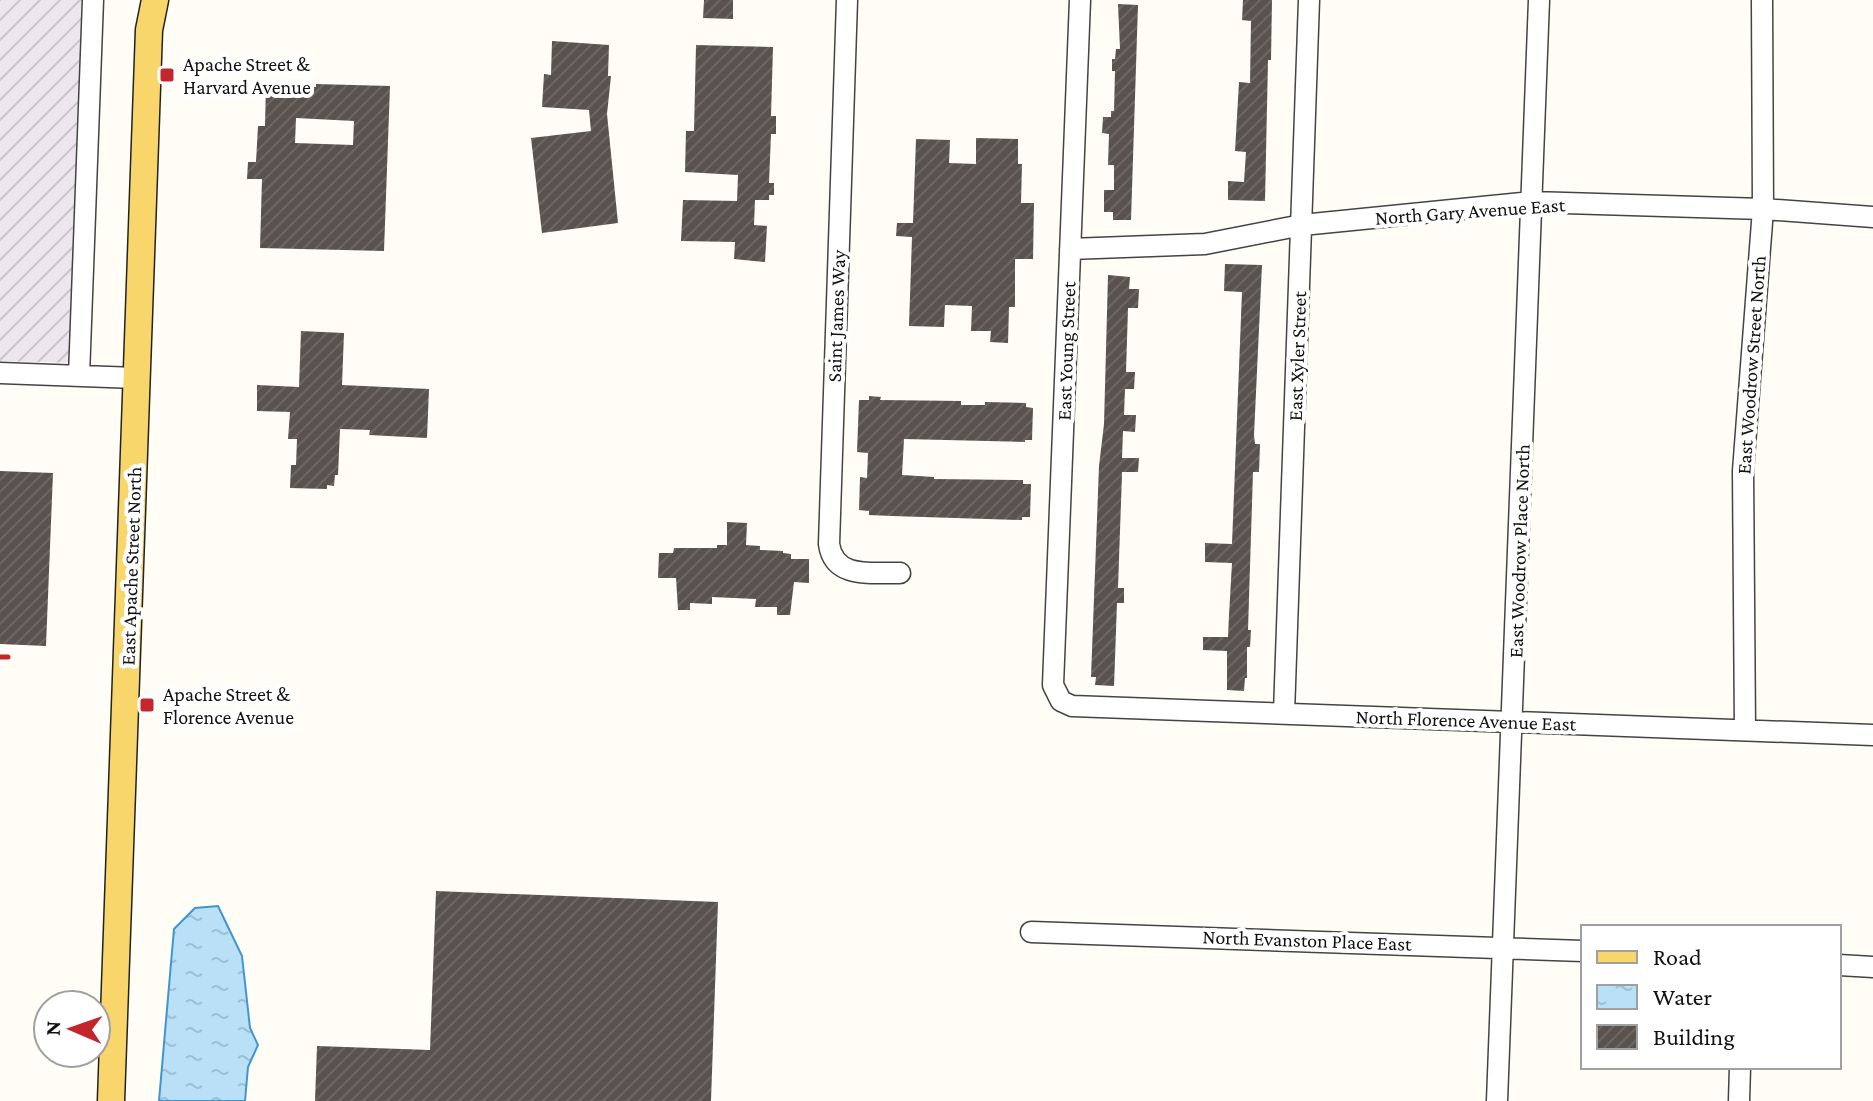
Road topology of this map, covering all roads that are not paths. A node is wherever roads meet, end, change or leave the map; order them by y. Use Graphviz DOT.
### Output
graph roads {
  1 [pos="93,0"];
  2 [pos="144,0"];
  3 [pos="155,0"];
  4 [pos="847,0"];
  5 [pos="1080,0"];
  6 [pos="1309,0"];
  7 [pos="1539,0"];
  8 [pos="1762,0"];
  9 [pos="149,30"];
  10 [pos="1532,202"];
  11 [pos="1763,209"];
  12 [pos="1873,217"];
  13 [pos="1302,225"];
  14 [pos="1070,249"];
  15 [pos="0,373"];
  16 [pos="79,376"];
  17 [pos="136,378"];
  18 [pos="900,573"];
  19 [pos="1061,701"];
  20 [pos="1284,713"];
  21 [pos="1512,722"];
  22 [pos="1745,730"];
  23 [pos="1873,735"];
  24 [pos="1031,932"];
  25 [pos="1502,946"];
  26 [pos="1581,951"];
  27 [pos="1841,965"];
  28 [pos="1873,967"];
  29 [pos="1740,1069"];
  30 [pos="111,1101"];
  31 [pos="1497,1101"];
  32 [pos="1739,1101"];
  1 -- 16 [label="street"];
  2 -- 9 [label="main road, East Apache Street North"];
  3 -- 9 [label="main road, East Apache Street North"];
  4 -- 18 [label="street, Saint James Way"];
  5 -- 14 [label="street, East Young Street"];
  6 -- 13 [label="street, East Xyler Street"];
  7 -- 10 [label="street, East Woodrow Place North"];
  8 -- 11 [label="street, East Woodrow Street North"];
  9 -- 17 [label="main road, East Apache Street North"];
  10 -- 11 [label="street, North Gary Avenue East"];
  10 -- 13 [label="street, North Gary Avenue East"];
  10 -- 21 [label="street, East Woodrow Place North"];
  11 -- 12 [label="street, North Gary Avenue East"];
  11 -- 22 [label="street, East Woodrow Street North"];
  13 -- 14 [label="street, North Gary Avenue East"];
  13 -- 20 [label="street, East Xyler Street"];
  14 -- 19 [label="street, East Young Street"];
  15 -- 16 [label="street"];
  16 -- 17 [label="street"];
  17 -- 30 [label="main road, East Apache Street North"];
  19 -- 20 [label="street, North Florence Avenue East"];
  20 -- 21 [label="street, North Florence Avenue East"];
  21 -- 22 [label="street, North Florence Avenue East"];
  21 -- 25 [label="street, East Woodrow Place North"];
  22 -- 23 [label="street, North Florence Avenue East"];
  24 -- 25 [label="street, North Evanston Place East"];
  25 -- 26 [label="street, North Evanston Place East"];
  25 -- 31 [label="street, East Woodrow Place North"];
  27 -- 28 [label="street"];
  29 -- 32 [label="street"];
}
